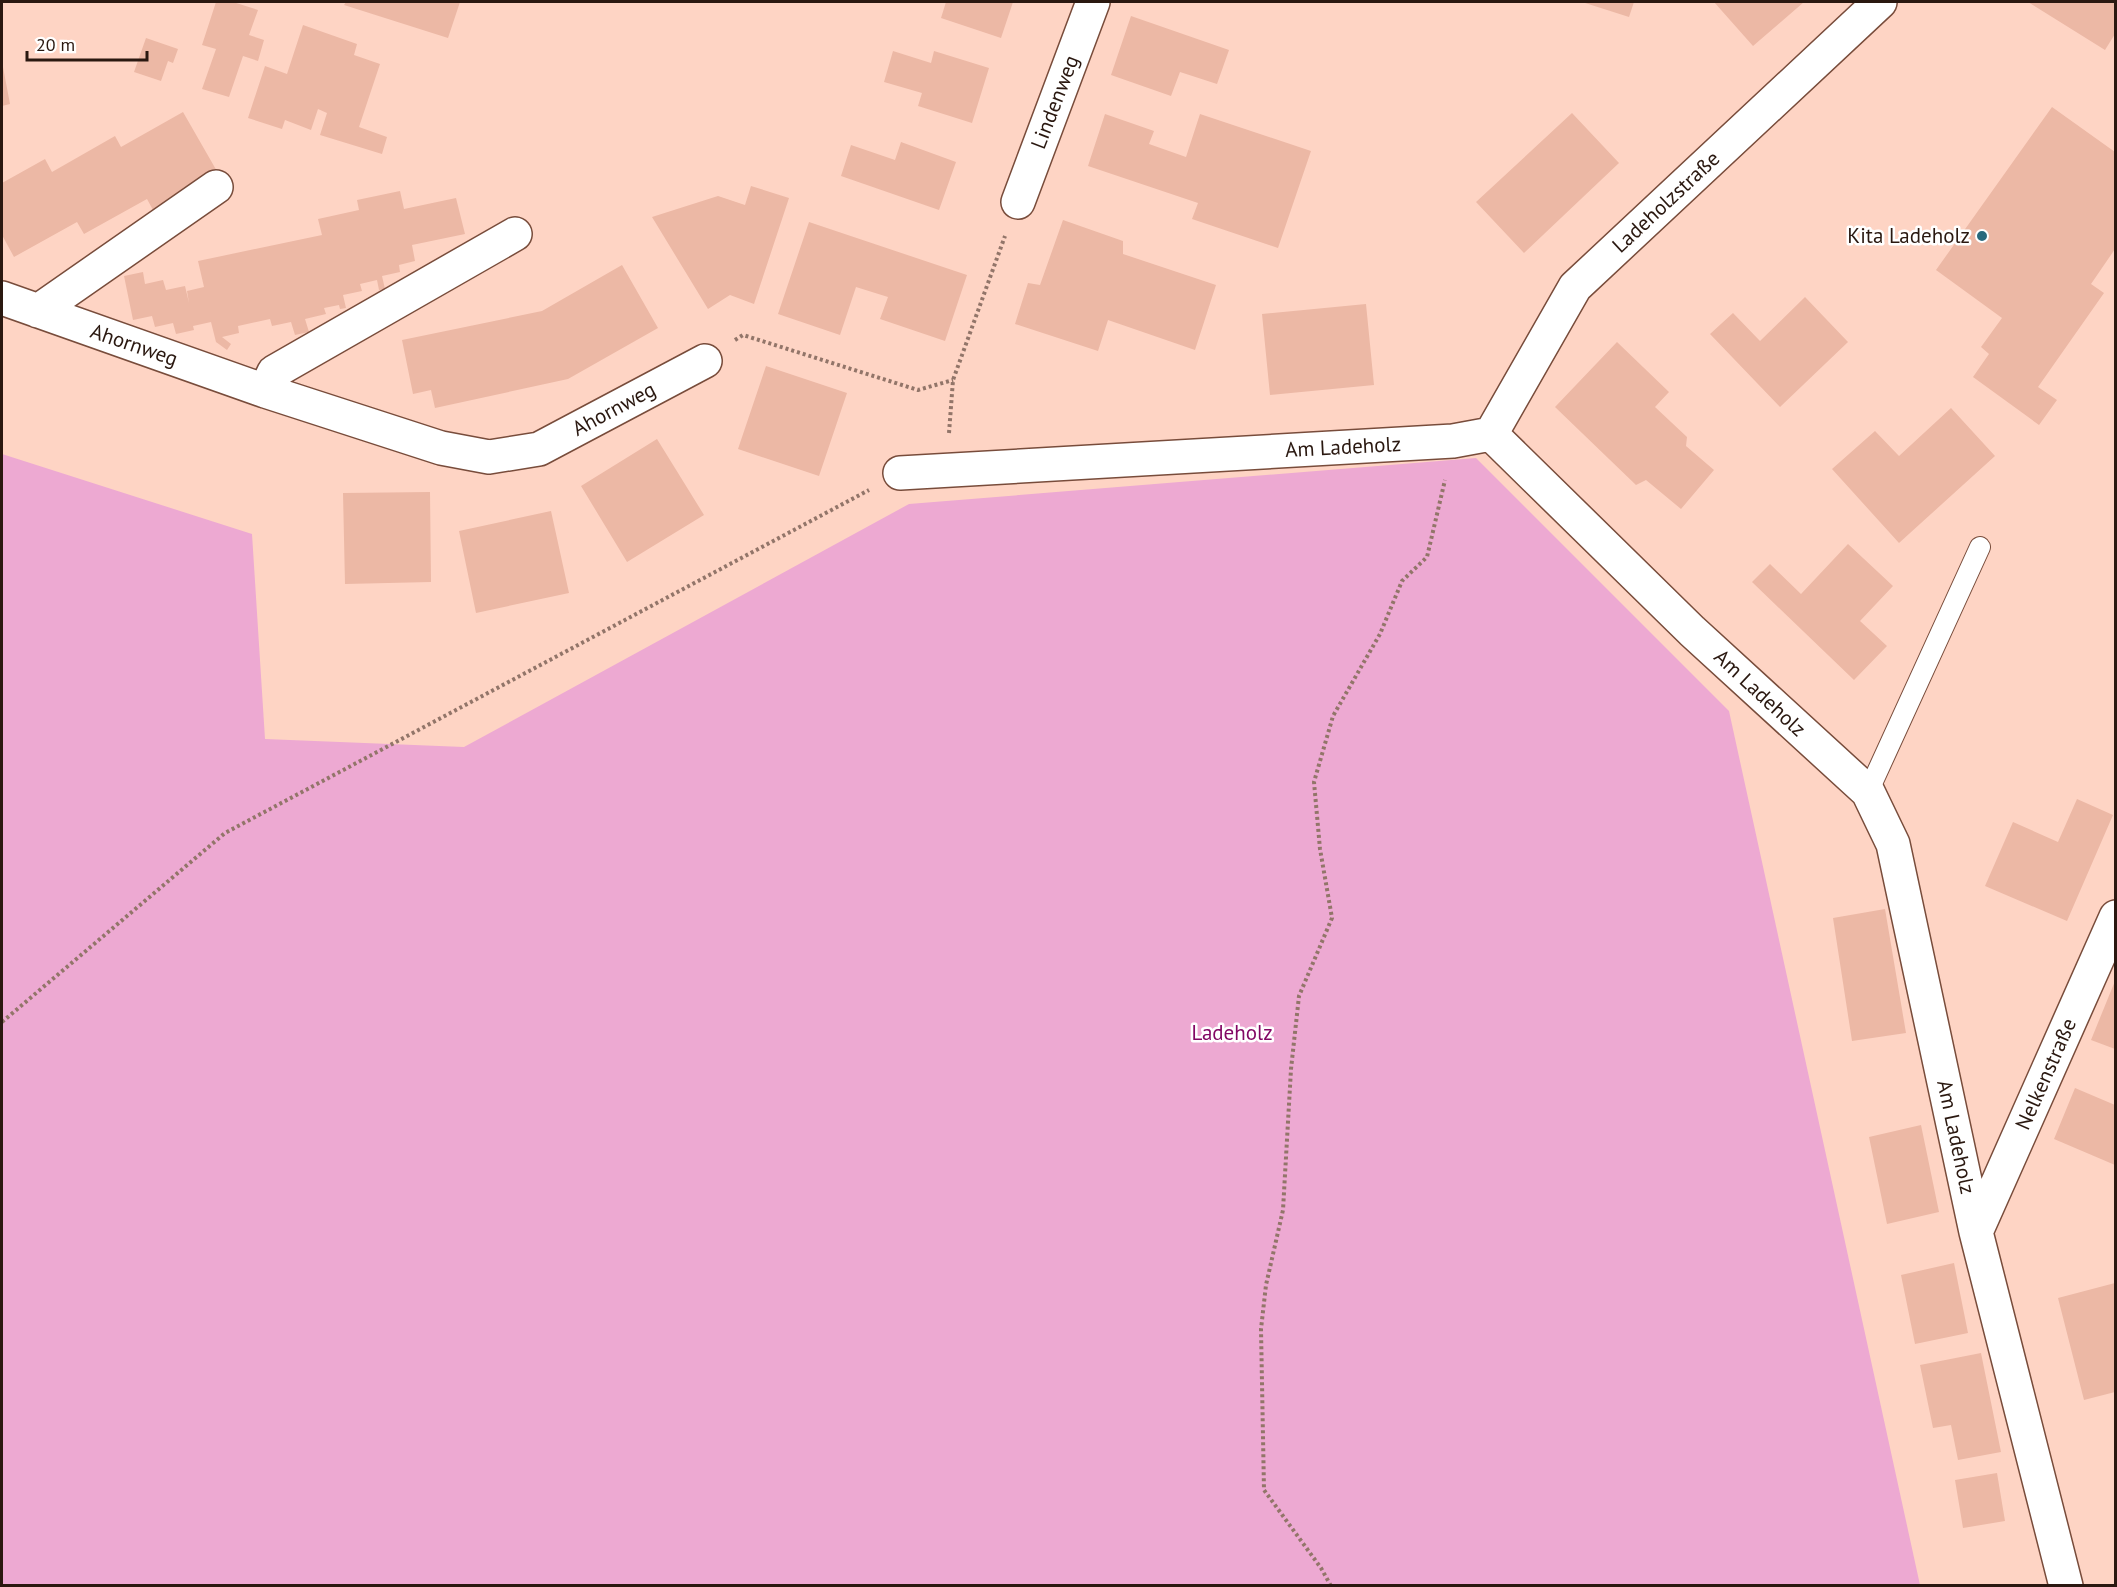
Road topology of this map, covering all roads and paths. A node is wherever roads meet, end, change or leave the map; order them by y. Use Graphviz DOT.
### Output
graph roads {
  1 [pos="1093,2"];
  2 [pos="1880,2"];
  3 [pos="216,187"];
  4 [pos="1018,202"];
  5 [pos="515,234"];
  6 [pos="2,298"];
  7 [pos="38,311"];
  8 [pos="705,361"];
  9 [pos="953,380"];
  10 [pos="265,390"];
  11 [pos="1491,434"];
  12 [pos="1453,441"];
  13 [pos="947,471"];
  14 [pos="900,473"];
  15 [pos="1980,547"];
  16 [pos="1868,792"];
  17 [pos="2115,917"];
  18 [pos="2,1022"];
  19 [pos="1976,1232"];
  20 [pos="1332,1586"];
  21 [pos="2067,1586"];
  1 -- 4 [label="street, Lindenweg"];
  2 -- 11 [label="street, Ladeholzstraße"];
  3 -- 7 [label="street"];
  4 -- 9 [label="path"];
  5 -- 10 [label="street"];
  6 -- 7 [label="street, Ahornweg"];
  7 -- 10 [label="street, Ahornweg"];
  8 -- 9 [label="path"];
  8 -- 10 [label="street, Ahornweg"];
  9 -- 13 [label="path"];
  11 -- 12 [label="street, Am Ladeholz"];
  11 -- 16 [label="street, Am Ladeholz"];
  12 -- 13 [label="street, Am Ladeholz"];
  12 -- 20 [label="path"];
  13 -- 14 [label="street, Am Ladeholz"];
  14 -- 18 [label="path"];
  15 -- 16 [label="lane"];
  16 -- 19 [label="street, Am Ladeholz"];
  17 -- 19 [label="street, Nelkenstraße"];
  19 -- 21 [label="street, Am Ladeholz"];
}
